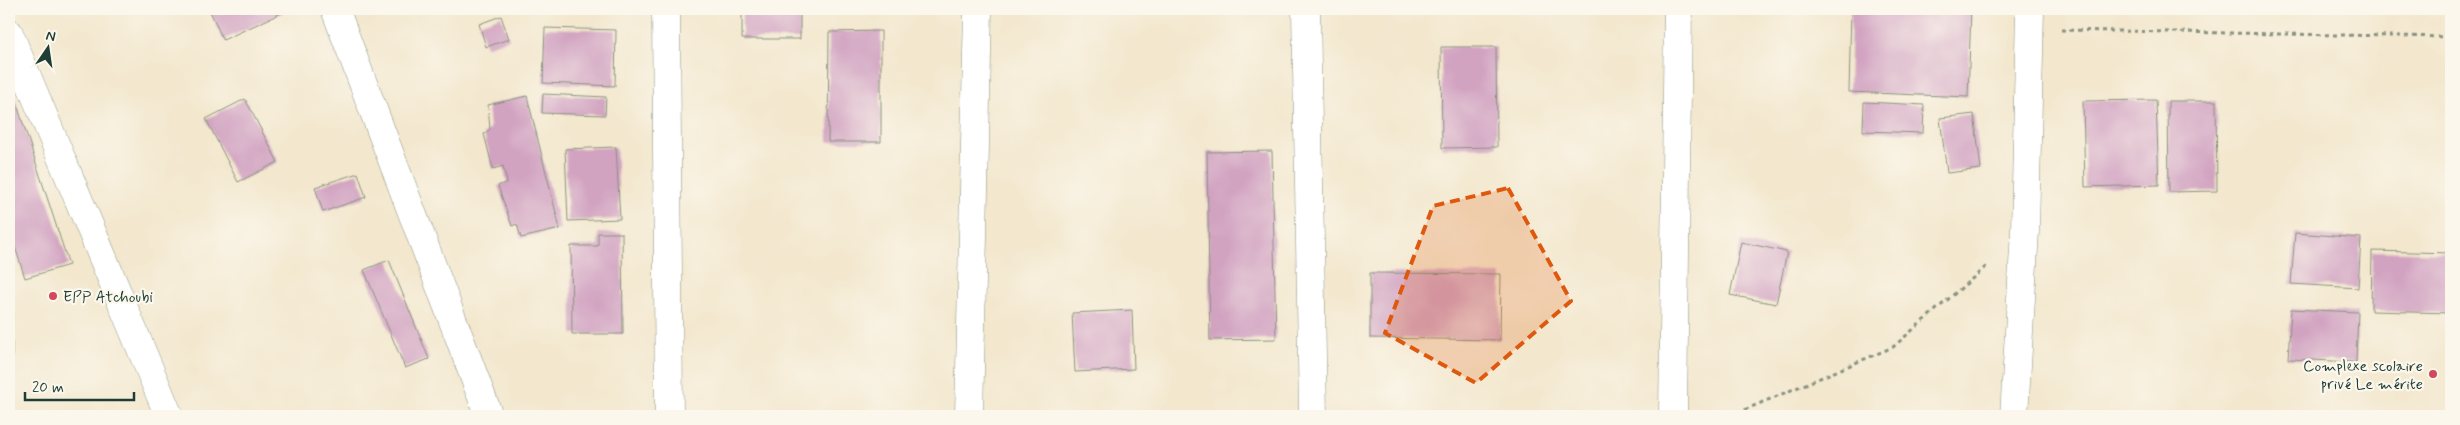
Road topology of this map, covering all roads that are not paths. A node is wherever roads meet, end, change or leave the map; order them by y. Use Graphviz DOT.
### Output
graph roads {
  1 [pos="335,9"];
  2 [pos="666,9"];
  3 [pos="978,9"];
  4 [pos="1306,9"];
  5 [pos="1678,9"];
  6 [pos="2031,19"];
  7 [pos="9,33"];
  8 [pos="169,416"];
  9 [pos="489,416"];
  10 [pos="669,416"];
  11 [pos="970,416"];
  12 [pos="1313,416"];
  13 [pos="1673,416"];
  14 [pos="2014,416"];
  1 -- 9 [label="street"];
  2 -- 10 [label="street"];
  3 -- 11 [label="street"];
  4 -- 12 [label="street"];
  5 -- 13 [label="street"];
  6 -- 14 [label="street"];
  7 -- 8 [label="street"];
}
